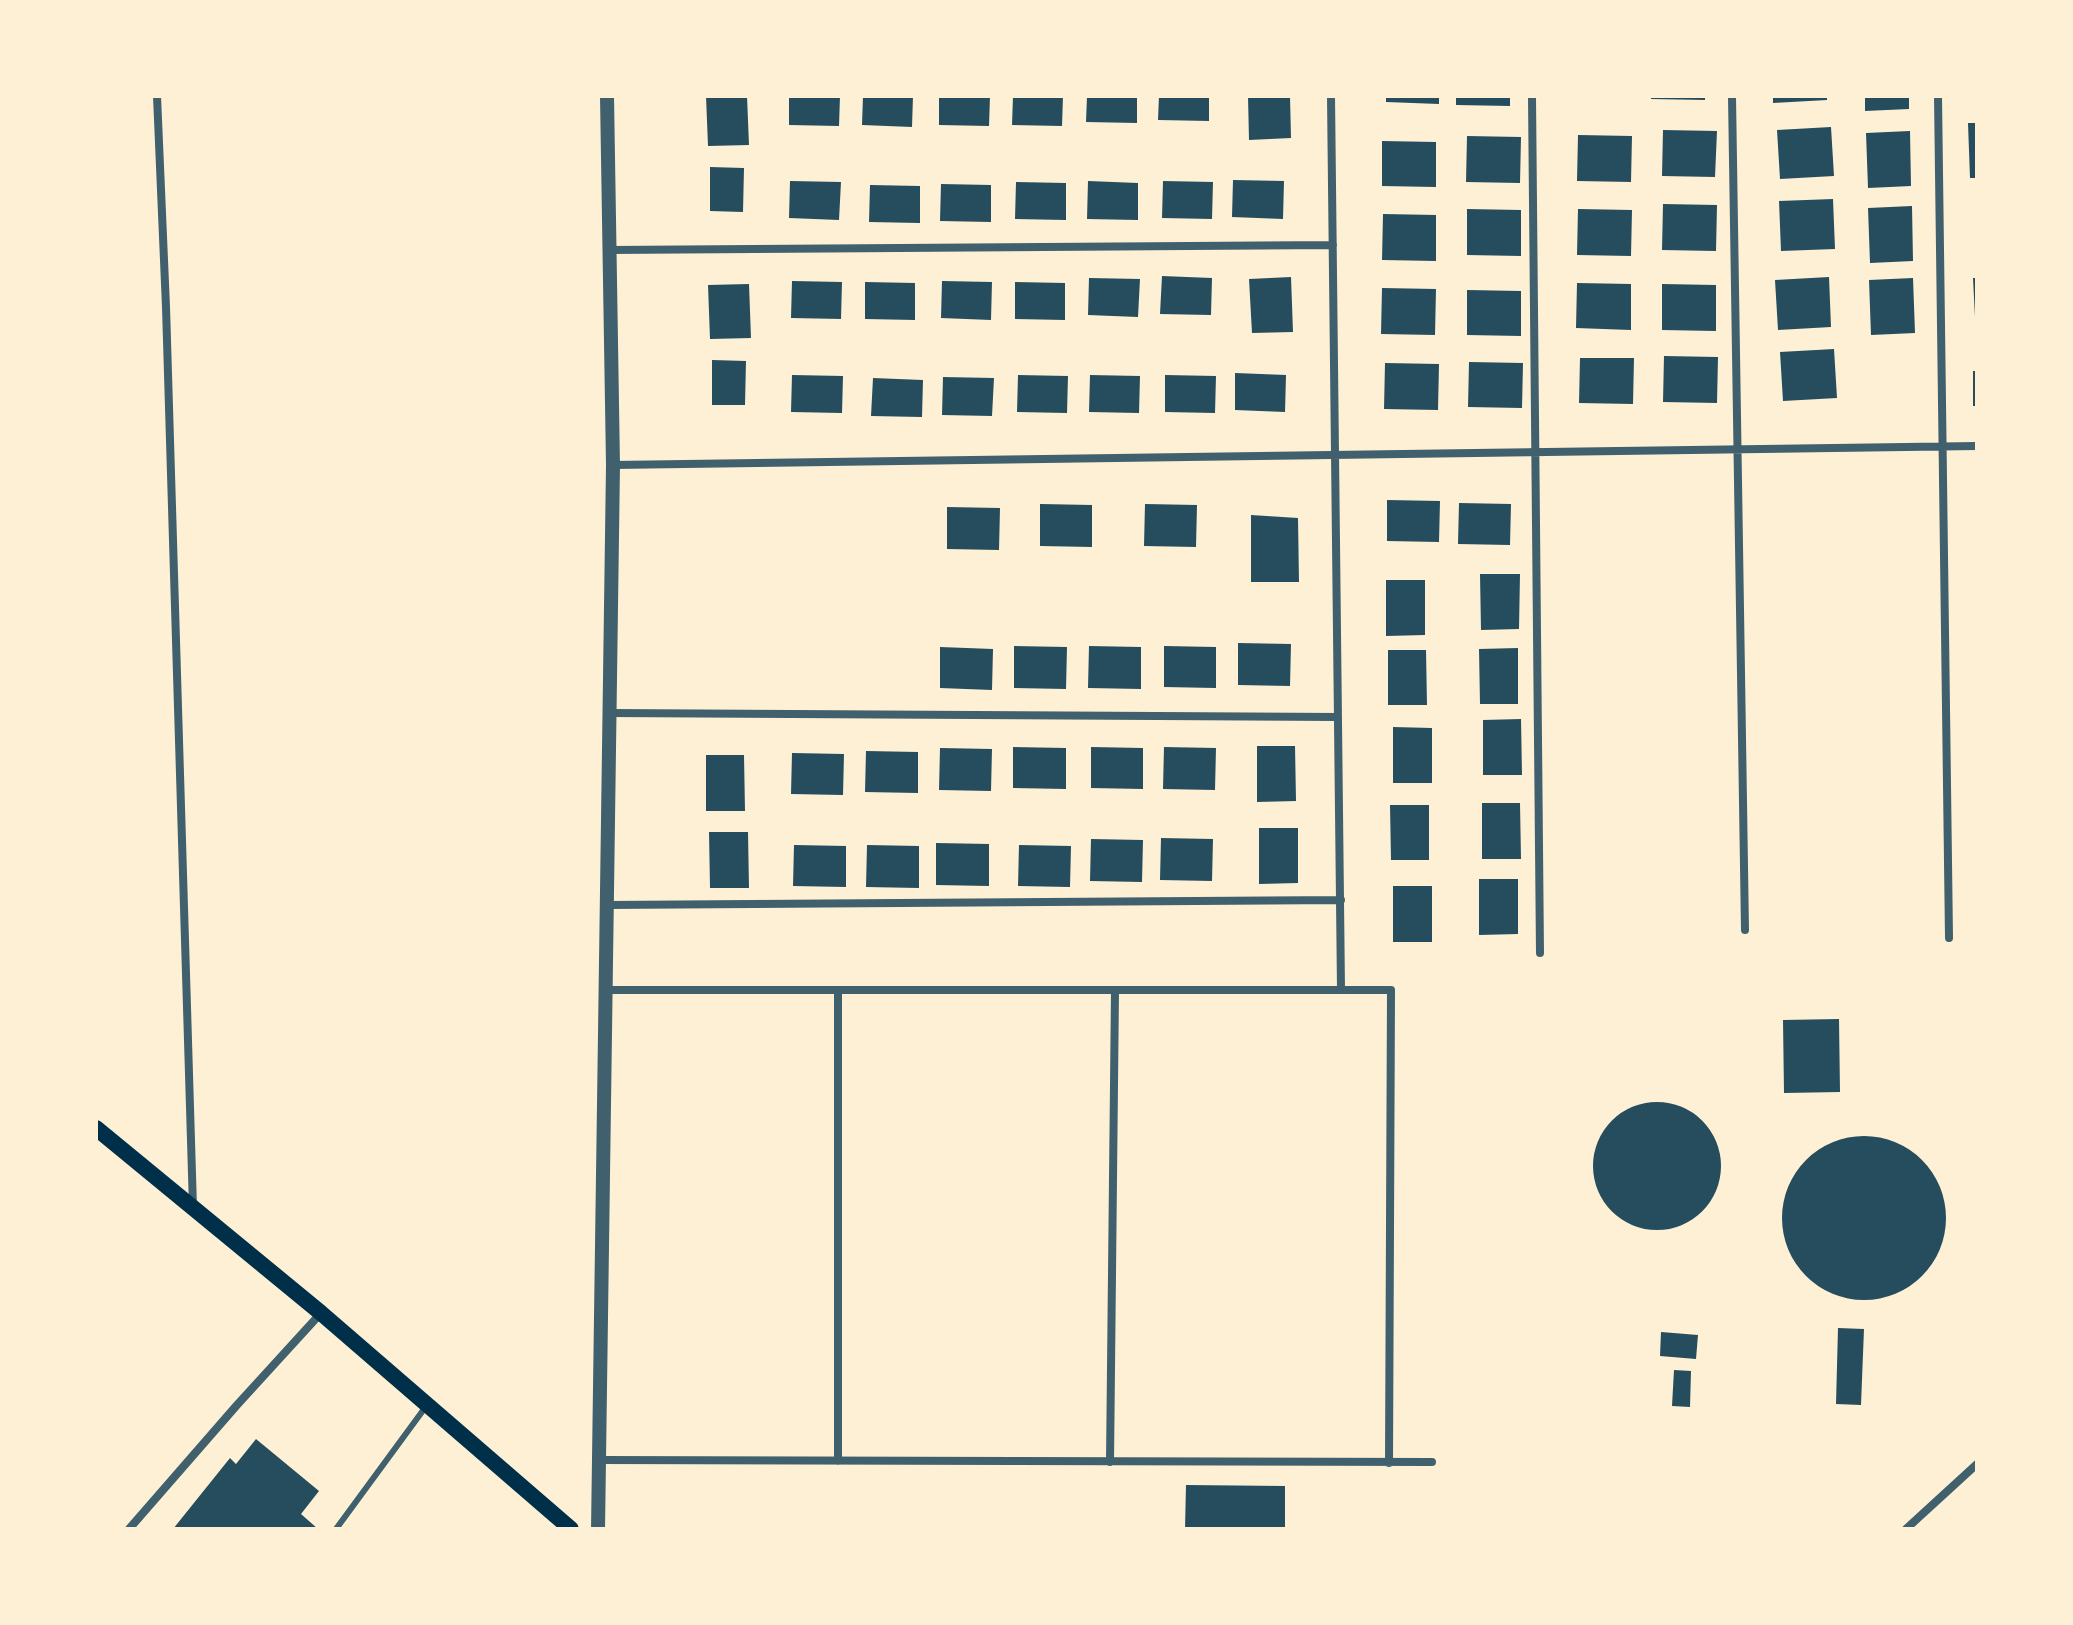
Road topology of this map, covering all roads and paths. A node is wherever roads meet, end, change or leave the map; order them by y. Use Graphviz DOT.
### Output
graph roads {
  1 [pos="157,96"];
  2 [pos="607,96"];
  3 [pos="1331,96"];
  4 [pos="1532,96"];
  5 [pos="1732,96"];
  6 [pos="1938,96"];
  7 [pos="1333,245"];
  8 [pos="609,250"];
  9 [pos="1977,446"];
  10 [pos="1942,447"];
  11 [pos="1737,450"];
  12 [pos="1536,452"];
  13 [pos="1335,455"];
  14 [pos="613,465"];
  15 [pos="608,713"];
  16 [pos="1338,717"];
  17 [pos="1341,900"];
  18 [pos="606,905"];
  19 [pos="1745,930"];
  20 [pos="1949,938"];
  21 [pos="1540,953"];
  22 [pos="1341,989"];
  23 [pos="605,990"];
  24 [pos="838,990"];
  25 [pos="1115,990"];
  26 [pos="96,1128"];
  27 [pos="193,1208"];
  28 [pos="321,1313"];
  29 [pos="427,1405"];
  30 [pos="599,1460"];
  31 [pos="838,1461"];
  32 [pos="1110,1462"];
  33 [pos="1432,1462"];
  34 [pos="1389,1463"];
  35 [pos="1977,1464"];
  36 [pos="129,1529"];
  37 [pos="336,1529"];
  38 [pos="571,1529"];
  39 [pos="598,1529"];
  40 [pos="1906,1529"];
  1 -- 27 [label="street"];
  2 -- 8 [label="street"];
  3 -- 7 [label="street"];
  4 -- 12 [label="street"];
  5 -- 11 [label="street"];
  6 -- 10 [label="street"];
  7 -- 8 [label="street"];
  7 -- 13 [label="street"];
  8 -- 14 [label="street"];
  9 -- 10 [label="street"];
  10 -- 11 [label="street"];
  10 -- 20 [label="street"];
  11 -- 12 [label="street"];
  11 -- 19 [label="street"];
  12 -- 13 [label="street"];
  12 -- 21 [label="street"];
  13 -- 14 [label="street"];
  13 -- 16 [label="street"];
  14 -- 15 [label="street"];
  15 -- 16 [label="street"];
  15 -- 18 [label="street"];
  16 -- 17 [label="street"];
  17 -- 18 [label="street"];
  17 -- 22 [label="street"];
  18 -- 23 [label="street"];
  22 -- 25 [label="street"];
  22 -- 34 [label="street"];
  23 -- 24 [label="street"];
  23 -- 30 [label="street"];
  24 -- 25 [label="street"];
  24 -- 31 [label="street"];
  25 -- 32 [label="street"];
  26 -- 27 [label="main road"];
  27 -- 28 [label="main road"];
  28 -- 29 [label="main road"];
  28 -- 36 [label="street"];
  29 -- 37 [label="lane"];
  29 -- 38 [label="main road"];
  30 -- 31 [label="street"];
  30 -- 39 [label="street"];
  31 -- 32 [label="street"];
  32 -- 34 [label="street"];
  33 -- 34 [label="street"];
  35 -- 40 [label="street"];
}
